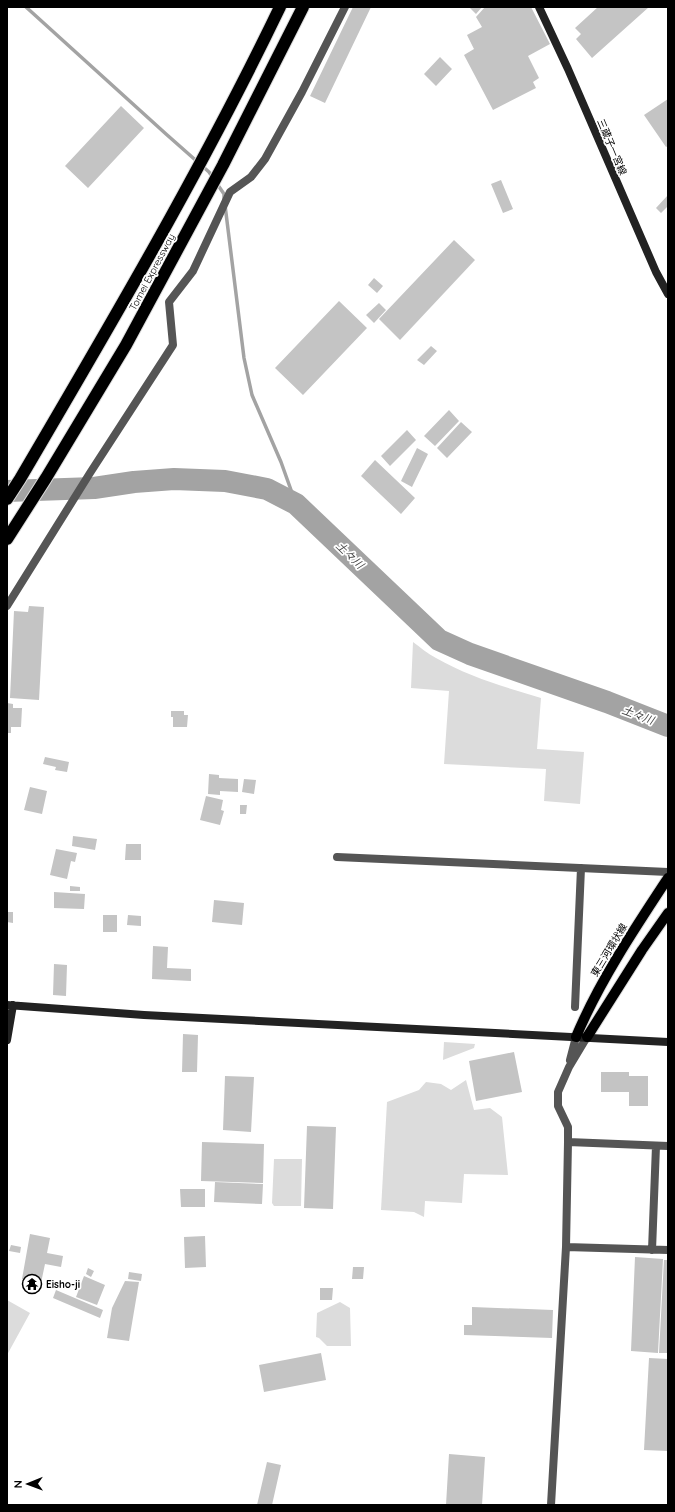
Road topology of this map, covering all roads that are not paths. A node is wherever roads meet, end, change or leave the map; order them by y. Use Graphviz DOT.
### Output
graph roads {
  1 [pos="280,7"];
  2 [pos="303,7"];
  3 [pos="345,7"];
  4 [pos="539,7"];
  5 [pos="668,294"];
  6 [pos="7,499"];
  7 [pos="7,539"];
  8 [pos="7,606"];
  9 [pos="337,857"];
  10 [pos="581,868"];
  11 [pos="668,872"];
  12 [pos="668,878"];
  13 [pos="668,913"];
  14 [pos="10,1005"];
  15 [pos="575,1007"];
  16 [pos="576,1036"];
  17 [pos="587,1037"];
  18 [pos="7,1040"];
  19 [pos="668,1042"];
  20 [pos="569,1067"];
  21 [pos="568,1142"];
  22 [pos="656,1146"];
  23 [pos="668,1146"];
  24 [pos="566,1246"];
  25 [pos="652,1250"];
  26 [pos="668,1250"];
  27 [pos="551,1505"];
  1 -- 6 [label="highway, Tomei Expressway"];
  2 -- 7 [label="highway, Tomei Expressway"];
  3 -- 8 [label="street"];
  4 -- 5 [label="street, 三蔵子一宮線"];
  9 -- 10 [label="street"];
  10 -- 11 [label="street"];
  10 -- 15 [label="street"];
  12 -- 16 [label="main road, 東三河環状線"];
  13 -- 17 [label="main road"];
  14 -- 16 [label="street"];
  14 -- 18 [label="street"];
  16 -- 17 [label="street"];
  16 -- 20 [label="street"];
  17 -- 19 [label="street"];
  17 -- 20 [label="street"];
  20 -- 21 [label="street"];
  21 -- 22 [label="street"];
  21 -- 24 [label="street"];
  22 -- 23 [label="street"];
  22 -- 25 [label="street"];
  24 -- 25 [label="street"];
  24 -- 27 [label="street"];
  25 -- 26 [label="street"];
}
